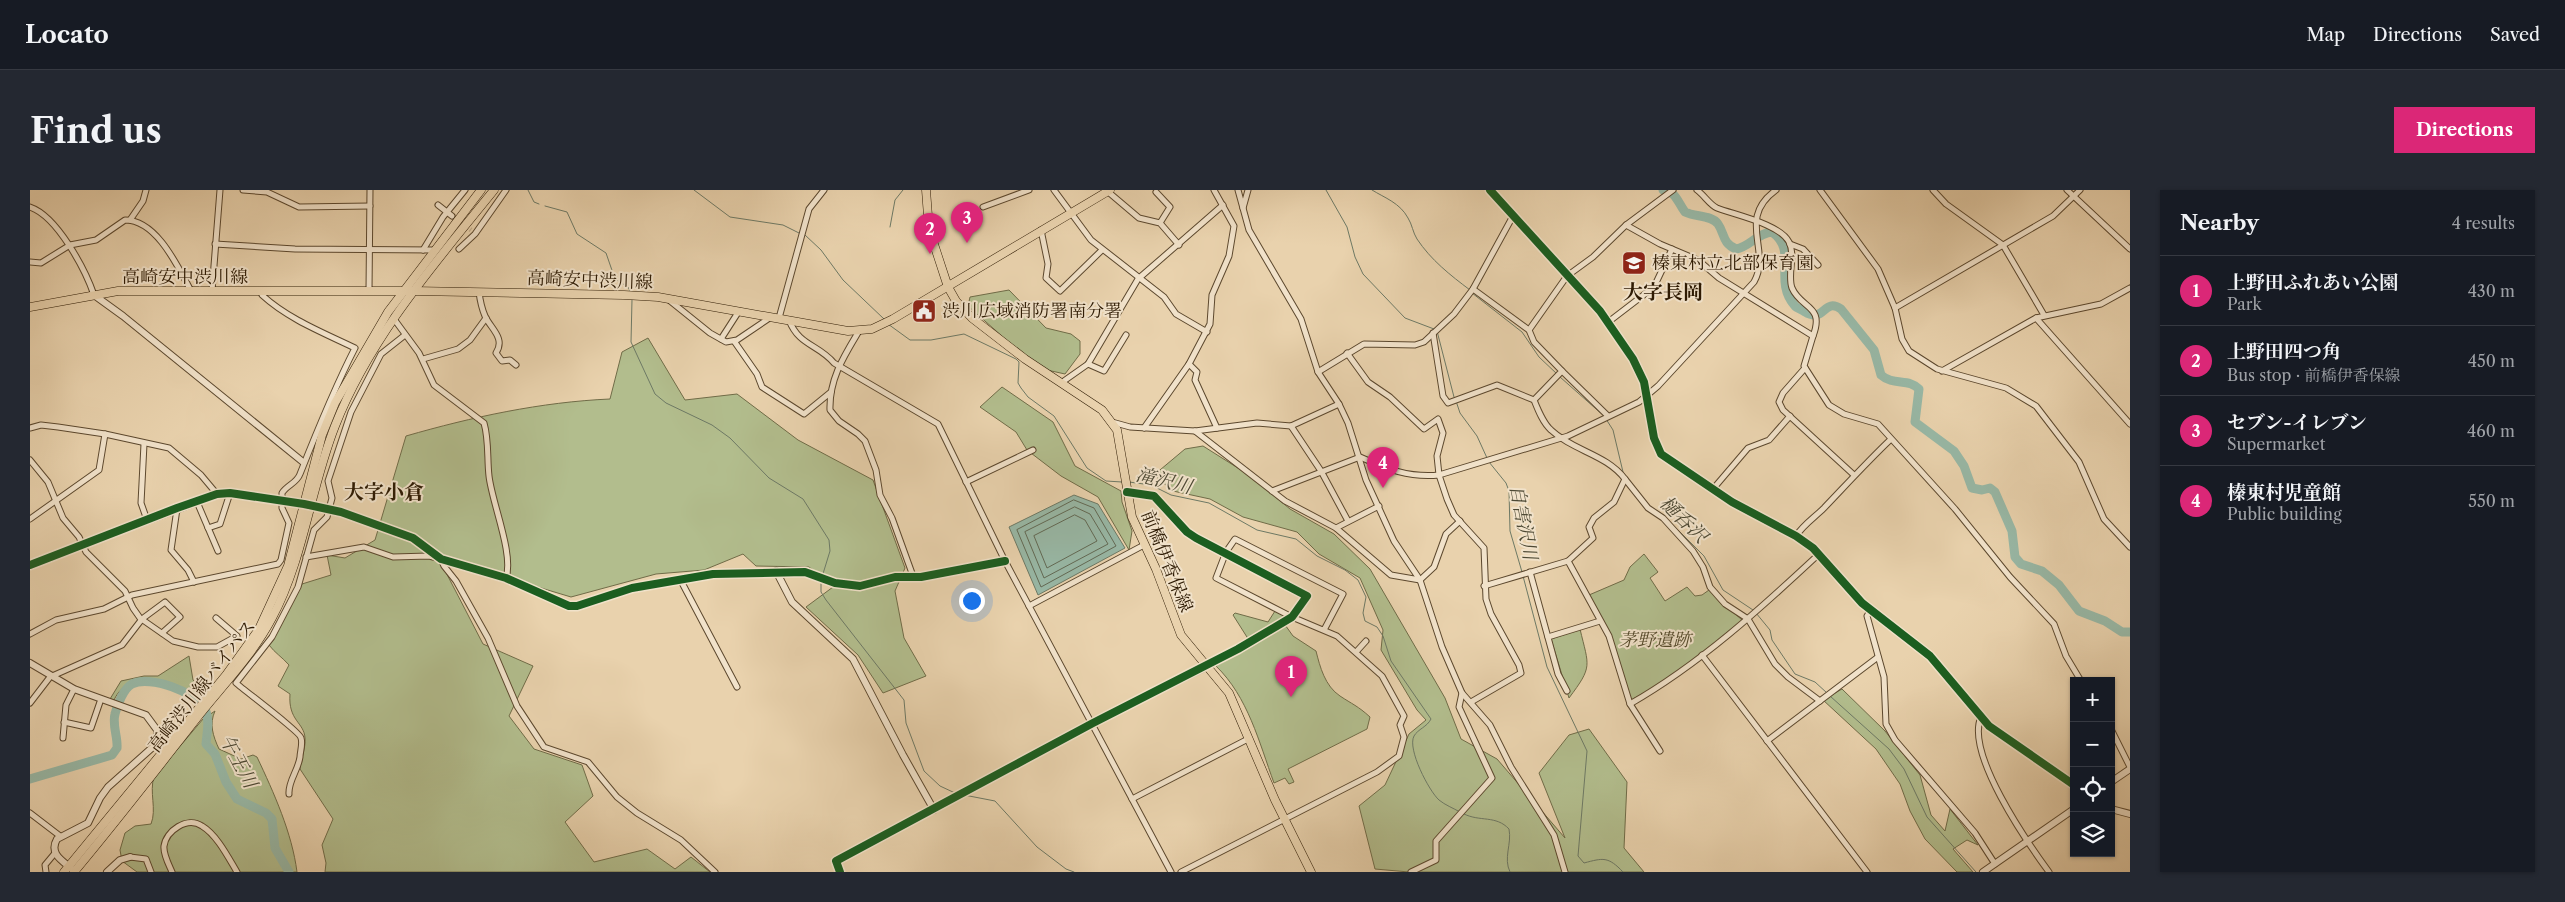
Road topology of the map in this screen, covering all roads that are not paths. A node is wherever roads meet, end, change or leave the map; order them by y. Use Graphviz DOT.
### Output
graph roads {
  1 [pos="146,190"];
  2 [pos="220,190"];
  3 [pos="243,190"];
  4 [pos="370,190"];
  5 [pos="464,190"];
  6 [pos="481,190"];
  7 [pos="494,190"];
  8 [pos="506,190"];
  9 [pos="824,190"];
  10 [pos="926,190"];
  11 [pos="1029,190"];
  12 [pos="1054,190"];
  13 [pos="1214,190"];
  14 [pos="1238,190"];
  15 [pos="1248,190"];
  16 [pos="1490,190"];
  17 [pos="1673,190"];
  18 [pos="1698,190"];
  19 [pos="1776,190"];
  20 [pos="1820,190"];
  21 [pos="1933,190"];
  22 [pos="2067,190"];
  23 [pos="2080,190"];
  24 [pos="1108,191"];
  25 [pos="1156,192"];
  26 [pos="2073,196"];
  27 [pos="438,205"];
  28 [pos="1223,205"];
  29 [pos="30,206"];
  30 [pos="370,206"];
  31 [pos="983,207"];
  32 [pos="1243,209"];
  33 [pos="447,212"];
  34 [pos="1070,212"];
  35 [pos="452,216"];
  36 [pos="1514,216"];
  37 [pos="130,220"];
  38 [pos="1756,221"];
  39 [pos="1160,223"];
  40 [pos="1626,225"];
  41 [pos="1041,230"];
  42 [pos="215,244"];
  43 [pos="1790,244"];
  44 [pos="70,245"];
  45 [pos="1179,245"];
  46 [pos="2003,245"];
  47 [pos="370,249"];
  48 [pos="1672,249"];
  49 [pos="2130,249"];
  50 [pos="423,250"];
  51 [pos="434,250"];
  52 [pos="459,250"];
  53 [pos="1102,250"];
  54 [pos="30,262"];
  55 [pos="1818,264"];
  56 [pos="1567,276"];
  57 [pos="1138,279"];
  58 [pos="948,286"];
  59 [pos="2130,288"];
  60 [pos="1473,289"];
  61 [pos="404,290"];
  62 [pos="414,290"];
  63 [pos="191,291"];
  64 [pos="212,291"];
  65 [pos="369,291"];
  66 [pos="262,292"];
  67 [pos="479,292"];
  68 [pos="1742,293"];
  69 [pos="94,295"];
  70 [pos="667,298"];
  71 [pos="31,306"];
  72 [pos="1895,308"];
  73 [pos="739,311"];
  74 [pos="2044,316"];
  75 [pos="775,317"];
  76 [pos="486,318"];
  77 [pos="2036,318"];
  78 [pos="394,320"];
  79 [pos="789,320"];
  80 [pos="1608,323"];
  81 [pos="1529,330"];
  82 [pos="858,331"];
  83 [pos="1207,332"];
  84 [pos="1433,333"];
  85 [pos="405,335"];
  86 [pos="1126,335"];
  87 [pos="1813,336"];
  88 [pos="721,339"];
  89 [pos="734,341"];
  90 [pos="1347,353"];
  91 [pos="423,359"];
  92 [pos="1088,364"];
  93 [pos="1189,364"];
  94 [pos="516,365"];
  95 [pos="838,365"];
  96 [pos="1805,368"];
  97 [pos="1562,371"];
  98 [pos="1942,371"];
  99 [pos="1318,372"];
  100 [pos="1061,383"];
  101 [pos="832,391"];
  102 [pos="1647,396"];
  103 [pos="1534,400"];
  104 [pos="1339,404"];
  105 [pos="1608,416"];
  106 [pos="1790,416"];
  107 [pos="1112,422"];
  108 [pos="2130,424"];
  109 [pos="1291,426"];
  110 [pos="30,428"];
  111 [pos="1144,428"];
  112 [pos="1217,428"];
  113 [pos="1195,430"];
  114 [pos="105,434"];
  115 [pos="1562,438"];
  116 [pos="1890,440"];
  117 [pos="144,444"];
  118 [pos="1033,450"];
  119 [pos="1360,457"];
  120 [pos="30,460"];
  121 [pos="303,462"];
  122 [pos="1321,471"];
  123 [pos="1439,475"];
  124 [pos="1854,475"];
  125 [pos="1625,479"];
  126 [pos="966,482"];
  127 [pos="1713,489"];
  128 [pos="1126,490"];
  129 [pos="1272,491"];
  130 [pos="230,493"];
  131 [pos="217,494"];
  132 [pos="56,499"];
  133 [pos="281,500"];
  134 [pos="197,502"];
  135 [pos="307,505"];
  136 [pos="1379,506"];
  137 [pos="177,508"];
  138 [pos="329,508"];
  139 [pos="30,519"];
  140 [pos="147,520"];
  141 [pos="1348,521"];
  142 [pos="1460,521"];
  143 [pos="208,528"];
  144 [pos="1336,528"];
  145 [pos="1796,536"];
  146 [pos="83,545"];
  147 [pos="1144,545"];
  148 [pos="2130,547"];
  149 [pos="218,550"];
  150 [pos="1226,552"];
  151 [pos="1820,554"];
  152 [pos="306,556"];
  153 [pos="441,559"];
  154 [pos="1568,560"];
  155 [pos="1005,561"];
  156 [pos="30,566"];
  157 [pos="776,571"];
  158 [pos="1529,572"];
  159 [pos="913,576"];
  160 [pos="506,578"];
  161 [pos="680,579"];
  162 [pos="1420,580"];
  163 [pos="194,582"];
  164 [pos="1484,586"];
  165 [pos="128,597"];
  166 [pos="1029,606"];
  167 [pos="1870,611"];
  168 [pos="216,618"];
  169 [pos="1292,618"];
  170 [pos="142,619"];
  171 [pos="1748,619"];
  172 [pos="1600,621"];
  173 [pos="1324,630"];
  174 [pos="162,633"];
  175 [pos="30,634"];
  176 [pos="1548,637"];
  177 [pos="1366,641"];
  178 [pos="1356,652"];
  179 [pos="1702,655"];
  180 [pos="1878,657"];
  181 [pos="30,663"];
  182 [pos="1206,667"];
  183 [pos="50,677"];
  184 [pos="2079,677"];
  185 [pos="737,687"];
  186 [pos="74,689"];
  187 [pos="1567,691"];
  188 [pos="1462,692"];
  189 [pos="101,699"];
  190 [pos="1820,701"];
  191 [pos="30,702"];
  192 [pos="1471,702"];
  193 [pos="1630,704"];
  194 [pos="1981,717"];
  195 [pos="64,722"];
  196 [pos="1093,723"];
  197 [pos="2115,737"];
  198 [pos="63,738"];
  199 [pos="1248,739"];
  200 [pos="1767,741"];
  201 [pos="1660,751"];
  202 [pos="2130,768"];
  203 [pos="2115,779"];
  204 [pos="2070,782"];
  205 [pos="289,794"];
  206 [pos="1132,799"];
  207 [pos="934,810"];
  208 [pos="2115,810"];
  209 [pos="2070,812"];
  210 [pos="30,813"];
  211 [pos="2130,814"];
  212 [pos="1284,819"];
  213 [pos="60,836"];
  214 [pos="2027,842"];
  215 [pos="55,853"];
  216 [pos="130,857"];
  217 [pos="836,861"];
  218 [pos="1996,864"];
  219 [pos="72,871"];
  220 [pos="46,872"];
  221 [pos="107,872"];
  222 [pos="151,872"];
  223 [pos="172,872"];
  224 [pos="237,872"];
  225 [pos="715,872"];
  226 [pos="840,872"];
  227 [pos="1171,872"];
  228 [pos="1181,872"];
  229 [pos="1311,872"];
  230 [pos="1411,872"];
  231 [pos="1565,872"];
  232 [pos="1867,872"];
  233 [pos="1984,872"];
  234 [pos="1998,872"];
  235 [pos="2049,872"];
  1 -- 37 [label="street"];
  2 -- 42 [label="street"];
  3 -- 30 [label="street"];
  4 -- 30 [label="street"];
  5 -- 33 [label="street"];
  6 -- 51 [label="main road, 高崎渋川線バイパス"];
  7 -- 62 [label="main road, 高崎渋川線バイパス"];
  8 -- 52 [label="street"];
  9 -- 75 [label="street"];
  10 -- 58 [label="main road, 前橋伊香保線"];
  11 -- 31 [label="street"];
  12 -- 34 [label="street"];
  13 -- 28 [label="street"];
  14 -- 32 [label="street"];
  15 -- 32 [label="street"];
  16 -- 36 [label="street"];
  17 -- 40 [label="street"];
  18 -- 38 [label="street"];
  19 -- 38 [label="street"];
  20 -- 72 [label="street"];
  21 -- 46 [label="street"];
  22 -- 26 [label="street"];
  23 -- 26 [label="street"];
  24 -- 34 [label="main road, 高崎安中渋川線"];
  24 -- 39 [label="street"];
  25 -- 39 [label="street"];
  26 -- 46 [label="street"];
  26 -- 49 [label="street"];
  27 -- 33 [label="street"];
  28 -- 45 [label="street"];
  28 -- 83 [label="street"];
  29 -- 44 [label="street"];
  30 -- 47 [label="street"];
  32 -- 99 [label="street"];
  33 -- 35 [label="street"];
  33 -- 50 [label="street"];
  34 -- 41 [label="main road, 高崎安中渋川線"];
  34 -- 53 [label="street"];
  36 -- 56 [label="street"];
  36 -- 60 [label="street"];
  37 -- 44 [label="street"];
  37 -- 63 [label="street"];
  38 -- 43 [label="street"];
  38 -- 68 [label="street"];
  39 -- 45 [label="street"];
  40 -- 48 [label="street"];
  40 -- 56 [label="street"];
  41 -- 53 [label="street"];
  41 -- 58 [label="main road, 高崎安中渋川線"];
  42 -- 47 [label="street"];
  42 -- 64 [label="street"];
  43 -- 55 [label="street"];
  43 -- 87 [label="street"];
  44 -- 54 [label="street"];
  44 -- 69 [label="street"];
  45 -- 57 [label="street"];
  46 -- 72 [label="street"];
  46 -- 74 [label="street"];
  47 -- 50 [label="street"];
  47 -- 65 [label="street"];
  48 -- 68 [label="street"];
  48 -- 80 [label="street"];
  50 -- 51 [label="street"];
  51 -- 61 [label="main road, 高崎渋川線バイパス"];
  53 -- 57 [label="street"];
  56 -- 80 [label="street"];
  56 -- 81 [label="street"];
  57 -- 83 [label="street"];
  57 -- 92 [label="street"];
  58 -- 82 [label="main road, 高崎安中渋川線"];
  58 -- 100 [label="main road, 前橋伊香保線"];
  59 -- 74 [label="street"];
  60 -- 81 [label="street"];
  60 -- 84 [label="street"];
  61 -- 62 [label="main road, 高崎安中渋川線"];
  61 -- 65 [label="main road, 高崎安中渋川線"];
  61 -- 135 [label="main road, 高崎渋川線バイパス"];
  62 -- 67 [label="main road, 高崎安中渋川線"];
  62 -- 78 [label="main road, 高崎渋川線バイパス"];
  63 -- 64 [label="main road, 高崎安中渋川線"];
  63 -- 69 [label="main road, 高崎安中渋川線"];
  64 -- 66 [label="main road, 高崎安中渋川線"];
  65 -- 66 [label="main road, 高崎安中渋川線"];
  66 -- 121 [label="street"];
  67 -- 70 [label="main road, 高崎安中渋川線"];
  67 -- 76 [label="street"];
  68 -- 87 [label="street"];
  68 -- 102 [label="street"];
  69 -- 71 [label="main road, 高崎安中渋川線"];
  69 -- 121 [label="street"];
  70 -- 73 [label="main road, 高崎安中渋川線"];
  70 -- 88 [label="street"];
  72 -- 98 [label="street"];
  73 -- 75 [label="main road, 高崎安中渋川線"];
  73 -- 88 [label="street"];
  74 -- 77 [label="street"];
  75 -- 79 [label="main road, 高崎安中渋川線"];
  75 -- 89 [label="street"];
  76 -- 91 [label="street"];
  76 -- 94 [label="street"];
  77 -- 98 [label="street"];
  77 -- 108 [label="street"];
  78 -- 85 [label="street"];
  78 -- 135 [label="main road, 高崎渋川線バイパス"];
  79 -- 82 [label="main road, 高崎安中渋川線"];
  79 -- 95 [label="street"];
  80 -- 102 [label="street"];
  81 -- 97 [label="street"];
  82 -- 95 [label="street"];
  83 -- 93 [label="street"];
  84 -- 90 [label="street"];
  84 -- 103 [label="street"];
  85 -- 91 [label="street"];
  85 -- 138 [label="street"];
  86 -- 92 [label="street"];
  87 -- 96 [label="street"];
  88 -- 89 [label="street"];
  89 -- 101 [label="street"];
  90 -- 99 [label="street"];
  90 -- 123 [label="street"];
  91 -- 160 [label="street"];
  92 -- 100 [label="street"];
  93 -- 111 [label="street"];
  93 -- 112 [label="street"];
  95 -- 101 [label="street"];
  95 -- 126 [label="street"];
  96 -- 106 [label="street"];
  96 -- 116 [label="street"];
  97 -- 103 [label="street"];
  97 -- 105 [label="street"];
  98 -- 148 [label="street"];
  99 -- 104 [label="street"];
  100 -- 107 [label="main road, 前橋伊香保線"];
  101 -- 159 [label="street"];
  102 -- 105 [label="street"];
  102 -- 127 [label="street"];
  103 -- 115 [label="street"];
  104 -- 109 [label="street"];
  104 -- 119 [label="street"];
  105 -- 115 [label="street"];
  106 -- 124 [label="street"];
  106 -- 127 [label="street"];
  107 -- 111 [label="street"];
  107 -- 128 [label="main road, 前橋伊香保線"];
  109 -- 112 [label="street"];
  109 -- 122 [label="street"];
  110 -- 114 [label="street"];
  111 -- 113 [label="street"];
  112 -- 113 [label="street"];
  113 -- 129 [label="street"];
  114 -- 117 [label="street"];
  114 -- 132 [label="street"];
  115 -- 123 [label="street"];
  115 -- 125 [label="street"];
  116 -- 124 [label="street"];
  116 -- 184 [label="street"];
  117 -- 131 [label="street"];
  117 -- 140 [label="street"];
  118 -- 126 [label="street"];
  119 -- 122 [label="street"];
  119 -- 123 [label="street"];
  119 -- 136 [label="street"];
  120 -- 132 [label="street"];
  121 -- 133 [label="street"];
  122 -- 129 [label="street"];
  122 -- 141 [label="street"];
  123 -- 142 [label="street"];
  124 -- 145 [label="street"];
  125 -- 154 [label="street"];
  125 -- 171 [label="street"];
  126 -- 155 [label="street"];
  127 -- 145 [label="street"];
  128 -- 147 [label="main road, 前橋伊香保線"];
  128 -- 150 [label="street"];
  129 -- 144 [label="street"];
  130 -- 131 [label="street"];
  130 -- 133 [label="street"];
  130 -- 143 [label="street"];
  131 -- 134 [label="street"];
  132 -- 139 [label="street"];
  132 -- 146 [label="street"];
  133 -- 135 [label="street"];
  133 -- 163 [label="street"];
  134 -- 137 [label="street"];
  134 -- 143 [label="street"];
  135 -- 138 [label="street"];
  135 -- 219 [label="main road, 高崎渋川線バイパス"];
  136 -- 141 [label="street"];
  136 -- 162 [label="street"];
  137 -- 140 [label="street"];
  137 -- 163 [label="street"];
  138 -- 152 [label="street"];
  138 -- 153 [label="street"];
  140 -- 146 [label="street"];
  141 -- 144 [label="street"];
  142 -- 162 [label="street"];
  142 -- 164 [label="street"];
  143 -- 149 [label="street"];
  144 -- 162 [label="street"];
  145 -- 151 [label="street"];
  146 -- 156 [label="street"];
  146 -- 165 [label="street"];
  147 -- 166 [label="street"];
  147 -- 182 [label="main road, 前橋伊香保線"];
  150 -- 169 [label="street"];
  150 -- 169 [label="street"];
  150 -- 173 [label="street"];
  151 -- 167 [label="street"];
  151 -- 171 [label="street"];
  152 -- 153 [label="street"];
  152 -- 205 [label="street"];
  153 -- 160 [label="street"];
  153 -- 225 [label="street"];
  154 -- 158 [label="street"];
  154 -- 172 [label="street"];
  155 -- 159 [label="street"];
  155 -- 166 [label="street"];
  157 -- 159 [label="street"];
  157 -- 161 [label="street"];
  157 -- 207 [label="street"];
  158 -- 164 [label="street"];
  158 -- 176 [label="street"];
  160 -- 161 [label="street"];
  161 -- 185 [label="street"];
  162 -- 188 [label="street"];
  163 -- 165 [label="street"];
  164 -- 192 [label="street"];
  165 -- 170 [label="street"];
  165 -- 175 [label="street"];
  166 -- 196 [label="street"];
  167 -- 180 [label="street"];
  167 -- 194 [label="street"];
  168 -- 174 [label="street"];
  169 -- 173 [label="street"];
  169 -- 182 [label="street"];
  170 -- 174 [label="street"];
  170 -- 174 [label="street"];
  170 -- 183 [label="street"];
  171 -- 179 [label="street"];
  171 -- 190 [label="street"];
  172 -- 176 [label="street"];
  172 -- 193 [label="street"];
  173 -- 178 [label="street"];
  176 -- 187 [label="street"];
  177 -- 178 [label="street"];
  178 -- 212 [label="street"];
  179 -- 193 [label="street"];
  179 -- 200 [label="street"];
  180 -- 190 [label="street"];
  180 -- 218 [label="street"];
  181 -- 183 [label="street"];
  182 -- 196 [label="street"];
  182 -- 199 [label="main road, 前橋伊香保線"];
  183 -- 186 [label="street"];
  183 -- 191 [label="street"];
  186 -- 189 [label="street"];
  186 -- 195 [label="street"];
  188 -- 192 [label="street"];
  188 -- 230 [label="street"];
  189 -- 195 [label="street"];
  189 -- 213 [label="street"];
  190 -- 200 [label="street"];
  192 -- 231 [label="street"];
  193 -- 201 [label="street"];
  194 -- 204 [label="street"];
  194 -- 214 [label="street"];
  195 -- 198 [label="street"];
  196 -- 206 [label="street"];
  196 -- 207 [label="street"];
  197 -- 202 [label="street"];
  199 -- 206 [label="street"];
  199 -- 212 [label="main road, 前橋伊香保線"];
  200 -- 232 [label="street"];
  202 -- 203 [label="street"];
  206 -- 227 [label="street"];
  207 -- 217 [label="street"];
  208 -- 211 [label="street"];
  209 -- 214 [label="street"];
  210 -- 213 [label="street"];
  212 -- 228 [label="street"];
  212 -- 229 [label="main road, 前橋伊香保線"];
  213 -- 215 [label="street"];
  214 -- 218 [label="street"];
  214 -- 235 [label="street"];
  215 -- 219 [label="street"];
  215 -- 220 [label="street"];
  216 -- 221 [label="street"];
  216 -- 222 [label="street"];
  217 -- 226 [label="street"];
  218 -- 233 [label="street"];
  218 -- 234 [label="street"];
  223 -- 224 [label="street"];
}
